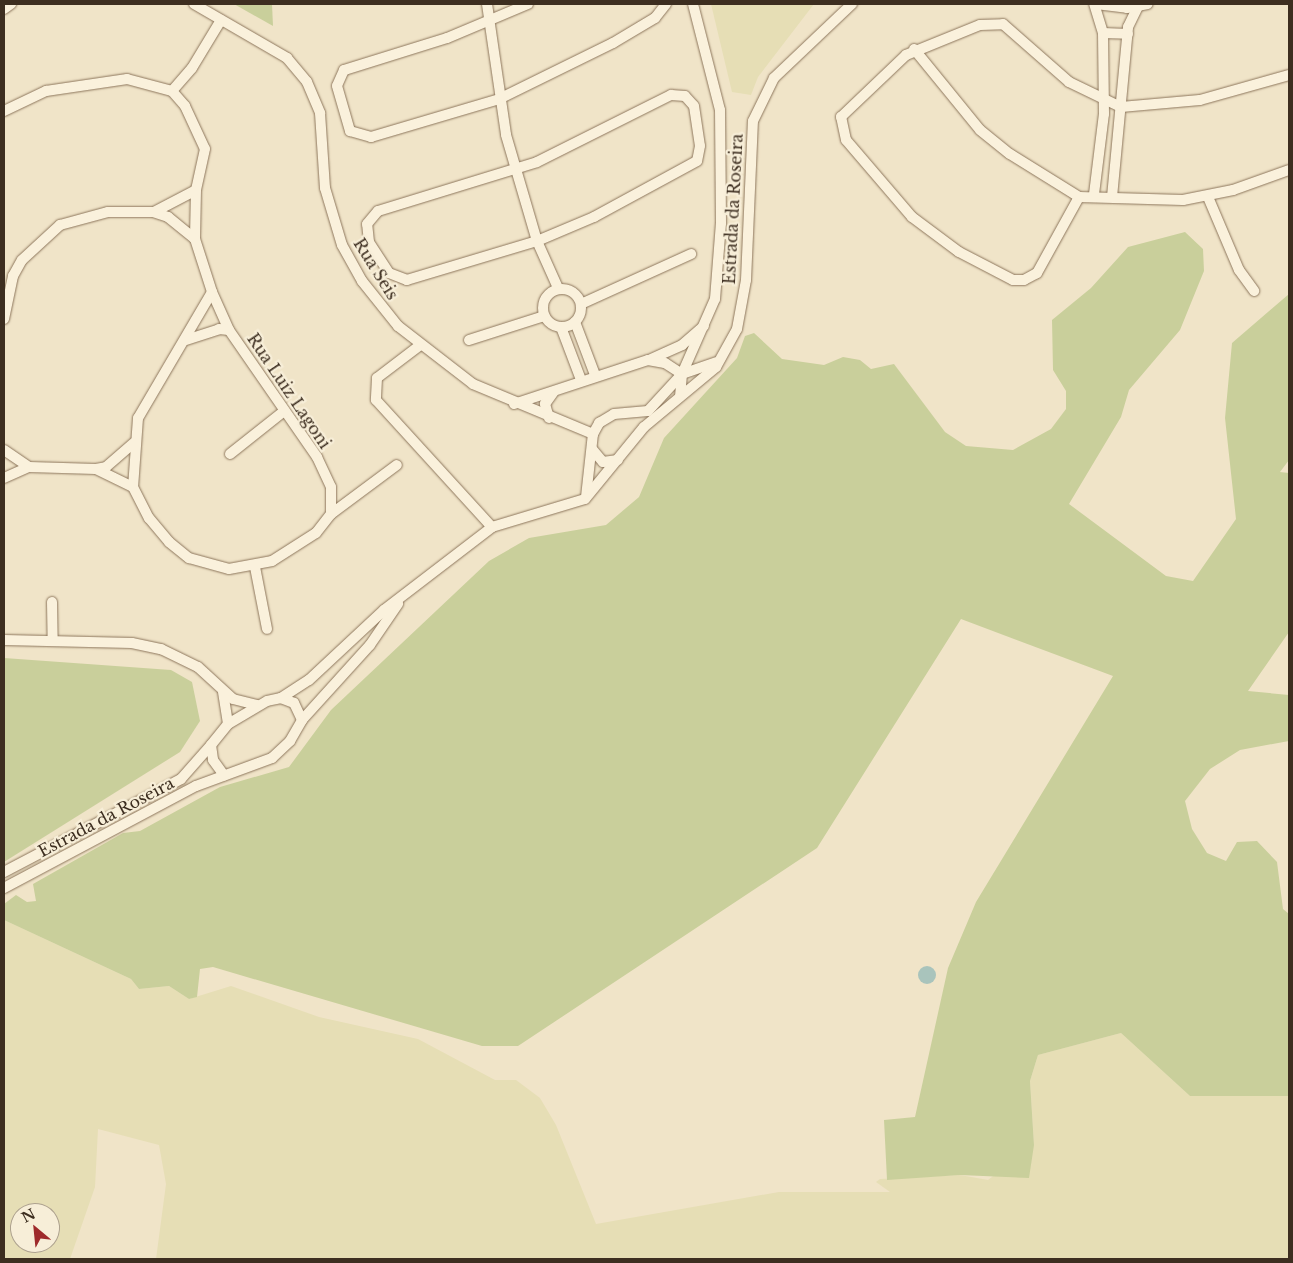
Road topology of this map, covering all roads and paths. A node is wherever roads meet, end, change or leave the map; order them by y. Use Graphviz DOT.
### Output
graph roads {
  1 [pos="11,4"];
  2 [pos="194,4"];
  3 [pos="487,4"];
  4 [pos="528,4"];
  5 [pos="666,4"];
  6 [pos="693,4"];
  7 [pos="852,4"];
  8 [pos="1095,4"];
  9 [pos="1148,4"];
  10 [pos="1138,6"];
  11 [pos="4,9"];
  12 [pos="221,20"];
  13 [pos="490,21"];
  14 [pos="1103,33"];
  15 [pos="1128,34"];
  16 [pos="914,49"];
  17 [pos="1289,75"];
  18 [pos="172,91"];
  19 [pos="499,99"];
  20 [pos="1100,100"];
  21 [pos="1121,107"];
  22 [pos="4,111"];
  23 [pos="515,170"];
  24 [pos="1289,170"];
  25 [pos="196,190"];
  26 [pos="1094,194"];
  27 [pos="1079,196"];
  28 [pos="1112,197"];
  29 [pos="1208,197"];
  30 [pos="153,212"];
  31 [pos="195,239"];
  32 [pos="537,241"];
  33 [pos="691,254"];
  34 [pos="9,275"];
  35 [pos="558,288"];
  36 [pos="1254,291"];
  37 [pos="212,292"];
  38 [pos="581,304"];
  39 [pos="544,316"];
  40 [pos="4,319"];
  41 [pos="575,322"];
  42 [pos="706,324"];
  43 [pos="561,327"];
  44 [pos="229,330"];
  45 [pos="186,340"];
  46 [pos="469,340"];
  47 [pos="419,346"];
  48 [pos="721,358"];
  49 [pos="648,360"];
  50 [pos="682,374"];
  51 [pos="595,375"];
  52 [pos="581,380"];
  53 [pos="558,390"];
  54 [pos="680,396"];
  55 [pos="513,404"];
  56 [pos="284,411"];
  57 [pos="632,414"];
  58 [pos="549,418"];
  59 [pos="644,427"];
  60 [pos="594,434"];
  61 [pos="134,443"];
  62 [pos="592,449"];
  63 [pos="4,450"];
  64 [pos="230,454"];
  65 [pos="618,460"];
  66 [pos="397,465"];
  67 [pos="29,467"];
  68 [pos="96,469"];
  69 [pos="4,478"];
  70 [pos="133,487"];
  71 [pos="585,499"];
  72 [pos="330,514"];
  73 [pos="492,527"];
  74 [pos="255,567"];
  75 [pos="416,585"];
  76 [pos="52,602"];
  77 [pos="267,629"];
  78 [pos="4,640"];
  79 [pos="53,641"];
  80 [pos="223,692"];
  81 [pos="281,698"];
  82 [pos="257,705"];
  83 [pos="302,720"];
  84 [pos="228,724"];
  85 [pos="211,745"];
  86 [pos="224,776"];
  87 [pos="4,872"];
  88 [pos="4,888"];
  1 -- 11 [label="street"];
  2 -- 12 [label="street, Rua Seis"];
  3 -- 13 [label="street"];
  4 -- 13 [label="street"];
  5 -- 19 [label="street"];
  6 -- 42 [label="street"];
  7 -- 48 [label="street, Estrada da Roseira"];
  8 -- 10 [label="street"];
  8 -- 14 [label="street"];
  9 -- 10 [label="street"];
  10 -- 15 [label="street"];
  12 -- 18 [label="street"];
  12 -- 47 [label="street, Rua Seis"];
  13 -- 19 [label="street"];
  13 -- 19 [label="street"];
  14 -- 15 [label="street"];
  14 -- 20 [label="street"];
  15 -- 21 [label="street"];
  16 -- 20 [label="street"];
  16 -- 27 [label="street"];
  16 -- 27 [label="street"];
  17 -- 21 [label="street"];
  18 -- 22 [label="street"];
  18 -- 25 [label="street"];
  19 -- 23 [label="street"];
  20 -- 21 [label="street"];
  20 -- 26 [label="street"];
  21 -- 28 [label="street"];
  23 -- 32 [label="street"];
  23 -- 32 [label="street"];
  23 -- 32 [label="street"];
  24 -- 29 [label="street"];
  25 -- 30 [label="street"];
  25 -- 31 [label="street"];
  26 -- 27 [label="street"];
  26 -- 28 [label="street"];
  28 -- 29 [label="street"];
  29 -- 36 [label="street"];
  30 -- 31 [label="street"];
  30 -- 34 [label="street"];
  31 -- 37 [label="street"];
  32 -- 35 [label="street"];
  33 -- 38 [label="street"];
  34 -- 40 [label="street"];
  35 -- 38 [label="street"];
  35 -- 39 [label="street"];
  37 -- 44 [label="street"];
  37 -- 45 [label="street"];
  38 -- 41 [label="street"];
  39 -- 43 [label="street"];
  39 -- 46 [label="street"];
  41 -- 43 [label="street"];
  41 -- 51 [label="street"];
  42 -- 49 [label="street"];
  42 -- 50 [label="street"];
  43 -- 52 [label="street"];
  44 -- 45 [label="street, Rua Luiz Lagoni"];
  44 -- 56 [label="street, Rua Luiz Lagoni"];
  45 -- 61 [label="street"];
  47 -- 55 [label="street, Rua Seis"];
  47 -- 73 [label="street"];
  48 -- 50 [label="street"];
  48 -- 54 [label="street, Estrada da Roseira"];
  49 -- 50 [label="street"];
  49 -- 51 [label="street"];
  50 -- 54 [label="street"];
  50 -- 57 [label="street"];
  51 -- 52 [label="street"];
  52 -- 53 [label="street"];
  53 -- 55 [label="street"];
  53 -- 58 [label="street"];
  54 -- 59 [label="street, Estrada da Roseira"];
  55 -- 58 [label="street, Rua Seis"];
  56 -- 64 [label="street"];
  56 -- 72 [label="street, Rua Luiz Lagoni"];
  57 -- 59 [label="street"];
  57 -- 60 [label="street"];
  58 -- 60 [label="street, Rua Seis"];
  59 -- 65 [label="street, Estrada da Roseira"];
  60 -- 62 [label="street"];
  61 -- 68 [label="street"];
  61 -- 70 [label="street"];
  62 -- 65 [label="street"];
  62 -- 71 [label="street"];
  63 -- 67 [label="street"];
  65 -- 71 [label="street, Estrada da Roseira"];
  66 -- 72 [label="street"];
  67 -- 68 [label="street"];
  67 -- 69 [label="street"];
  68 -- 70 [label="street"];
  70 -- 74 [label="street"];
  71 -- 73 [label="street, Estrada da Roseira"];
  72 -- 74 [label="street"];
  73 -- 75 [label="street, Estrada da Roseira"];
  74 -- 77 [label="street"];
  75 -- 81 [label="street, Estrada da Roseira"];
  75 -- 83 [label="street, Estrada da Roseira"];
  76 -- 79 [label="street"];
  78 -- 79 [label="street"];
  79 -- 80 [label="street"];
  80 -- 82 [label="street"];
  80 -- 84 [label="street"];
  81 -- 82 [label="street, Estrada da Roseira"];
  81 -- 83 [label="street"];
  82 -- 84 [label="street, Estrada da Roseira"];
  83 -- 86 [label="street, Estrada da Roseira"];
  84 -- 85 [label="street, Estrada da Roseira"];
  85 -- 86 [label="street"];
  85 -- 87 [label="street, Estrada da Roseira"];
  86 -- 88 [label="street, Estrada da Roseira"];
}
